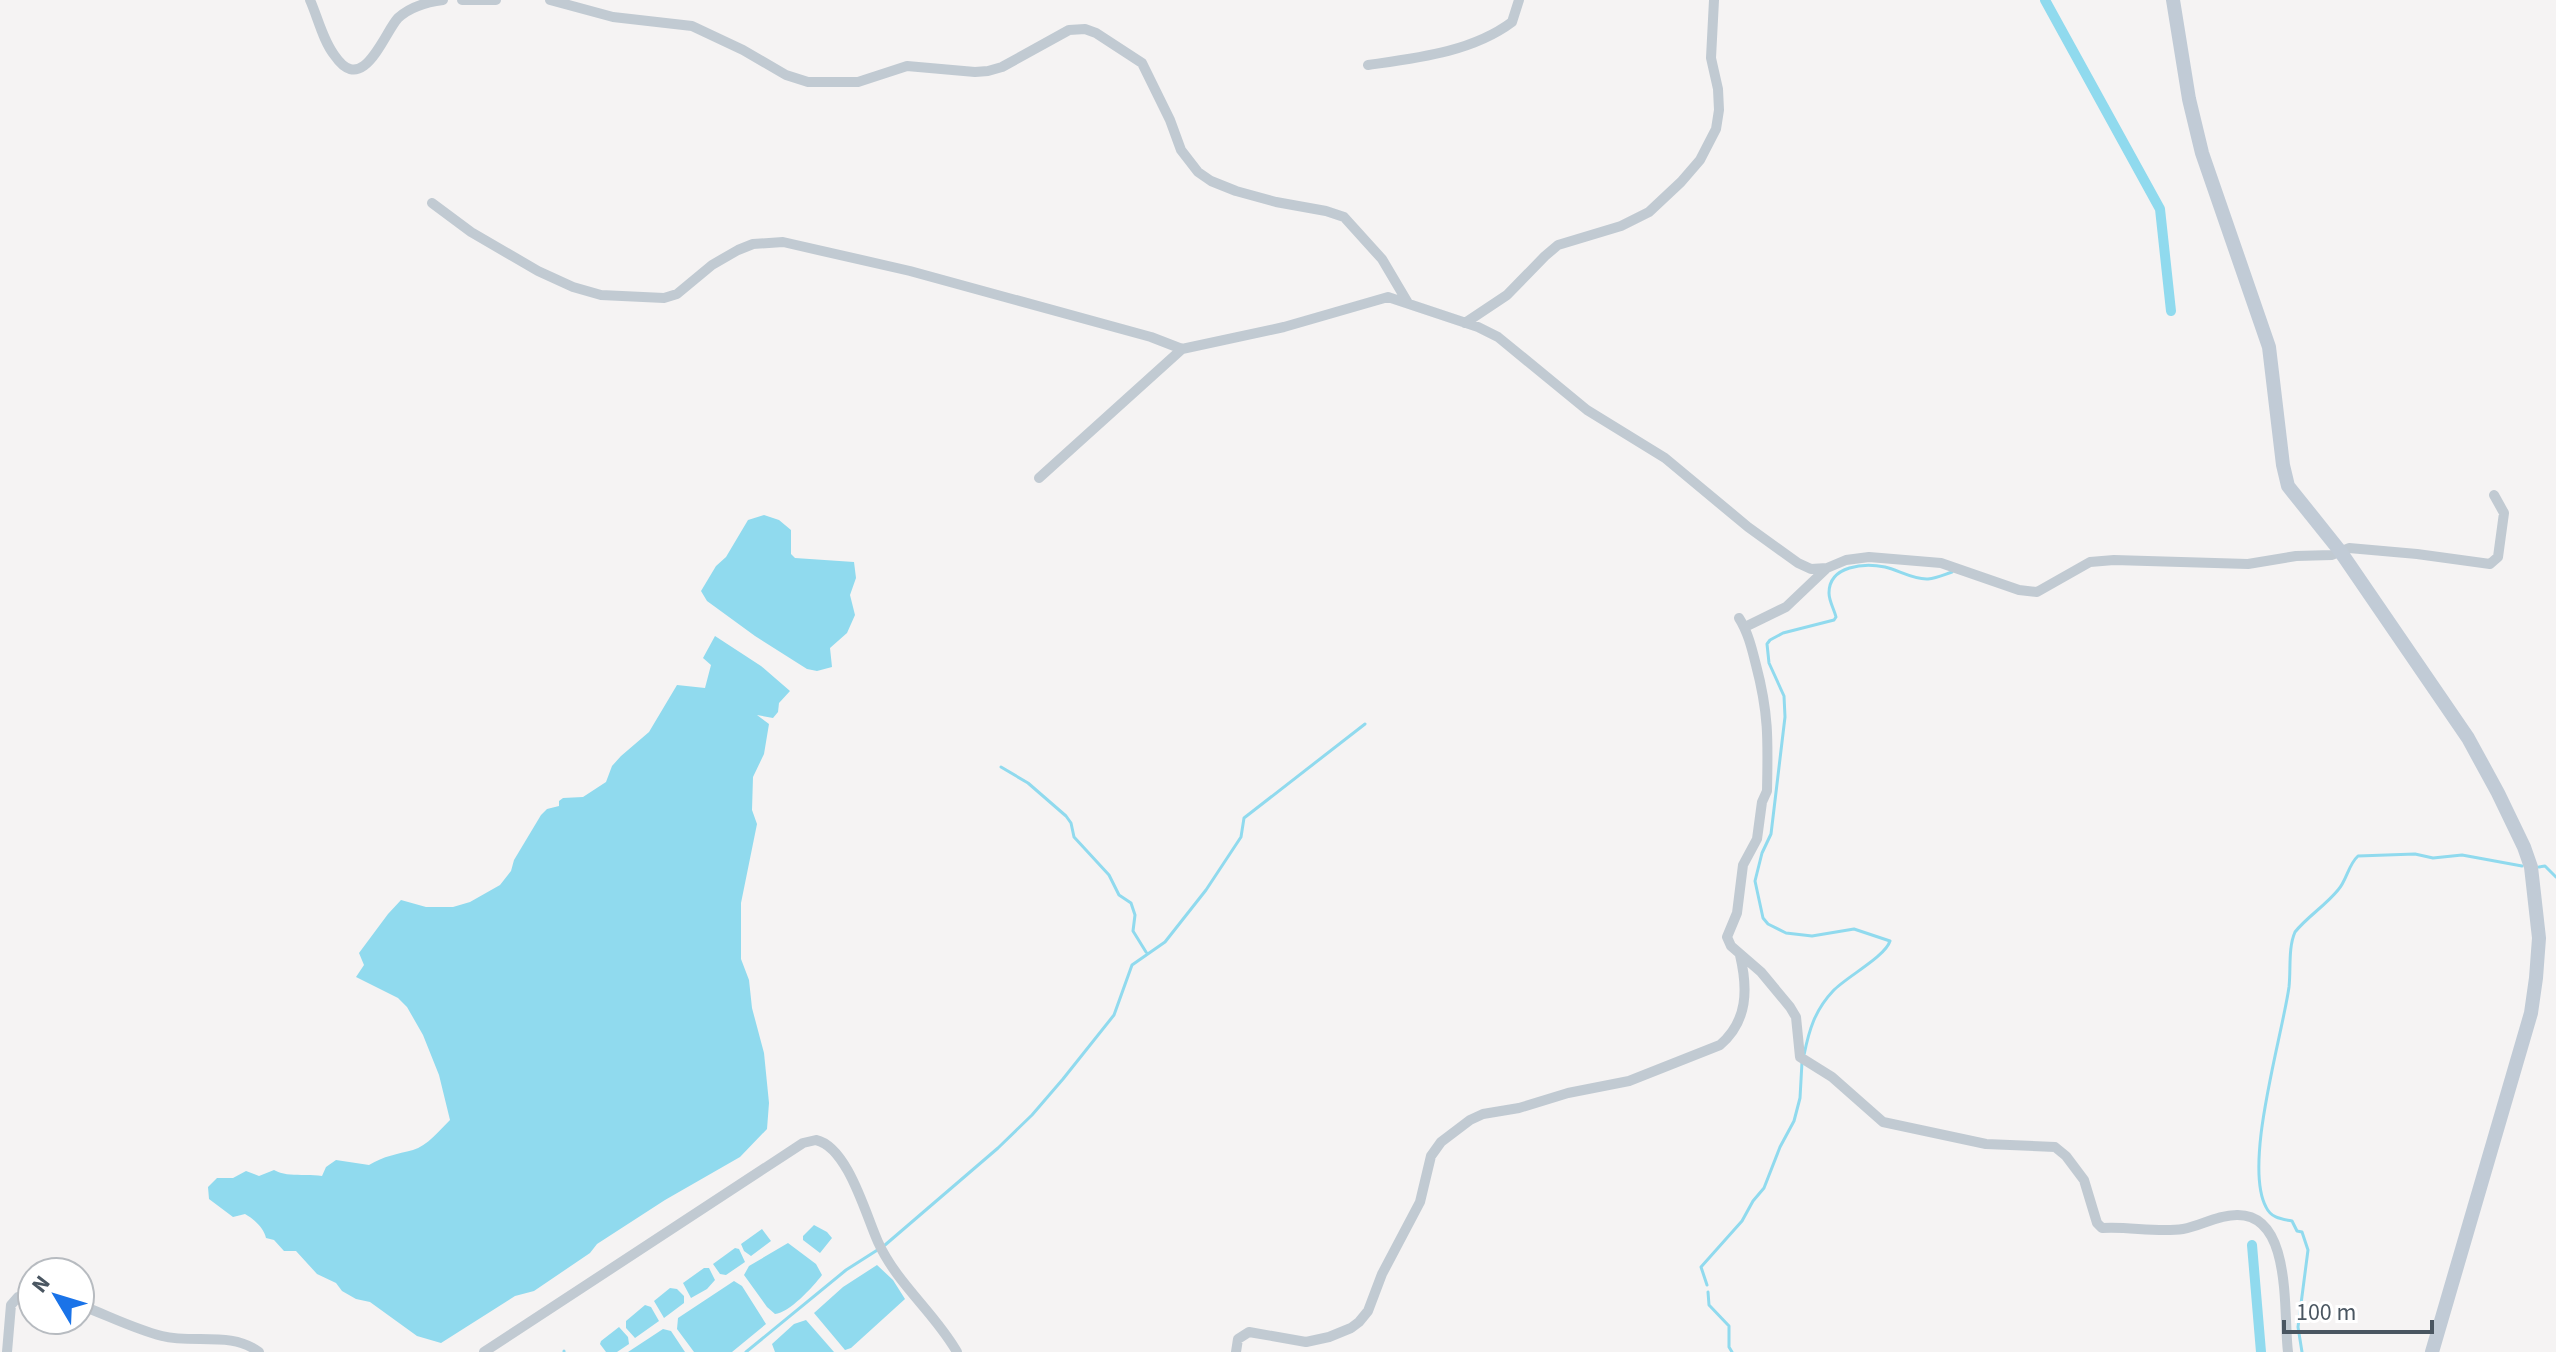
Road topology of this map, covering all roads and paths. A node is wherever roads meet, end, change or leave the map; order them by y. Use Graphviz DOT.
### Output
graph roads {
  1 [pos="310,0"];
  2 [pos="443,0"];
  3 [pos="462,0"];
  4 [pos="496,0"];
  5 [pos="550,0"];
  6 [pos="1519,0"];
  7 [pos="1714,0"];
  8 [pos="2173,0"];
  9 [pos="1368,65"];
  10 [pos="432,203"];
  11 [pos="1408,303"];
  12 [pos="1465,323"];
  13 [pos="1182,349"];
  14 [pos="1039,478"];
  15 [pos="2494,495"];
  16 [pos="2340,551"];
  17 [pos="1827,568"];
  18 [pos="1740,955"];
  19 [pos="16,1299"];
  20 [pos="96,1311"];
  21 [pos="7,1352"];
  22 [pos="259,1352"];
  23 [pos="484,1352"];
  24 [pos="957,1352"];
  25 [pos="1236,1352"];
  26 [pos="2288,1352"];
  27 [pos="2432,1352"];
  1 -- 2 [label="street"];
  3 -- 4 [label="street"];
  5 -- 11 [label="street"];
  6 -- 9 [label="street"];
  7 -- 12 [label="street"];
  8 -- 16 [label="street"];
  10 -- 13 [label="street"];
  11 -- 12 [label="street"];
  11 -- 13 [label="street"];
  12 -- 17 [label="street"];
  13 -- 14 [label="street"];
  15 -- 16 [label="street"];
  16 -- 17 [label="street"];
  16 -- 27 [label="street"];
  17 -- 18 [label="street"];
  18 -- 25 [label="street"];
  18 -- 26 [label="street"];
  19 -- 21 [label="street"];
  20 -- 22 [label="street"];
  23 -- 24 [label="street"];
}
